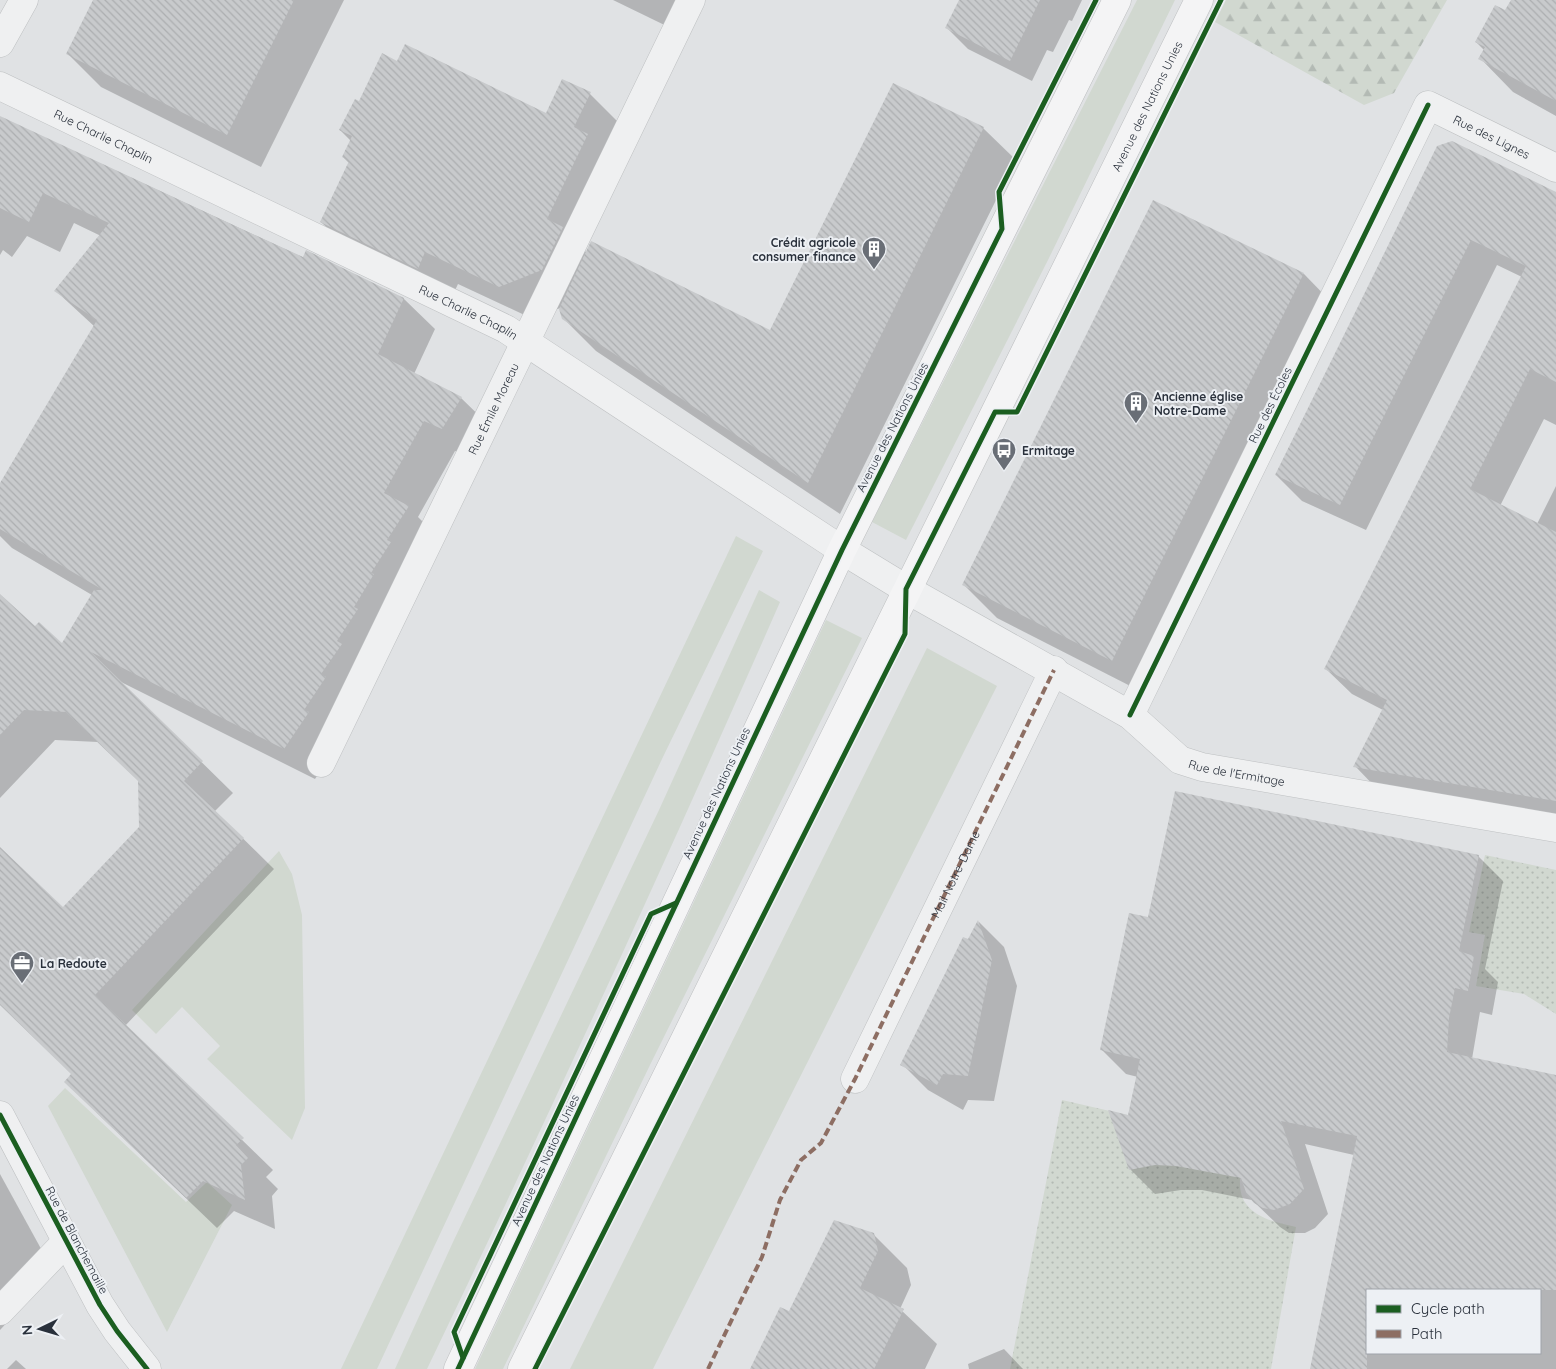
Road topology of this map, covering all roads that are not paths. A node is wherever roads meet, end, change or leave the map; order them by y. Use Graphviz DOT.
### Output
graph roads {
  1 [pos="24,0"];
  2 [pos="692,0"];
  3 [pos="1117,0"];
  4 [pos="1199,0"];
  5 [pos="0,43"];
  6 [pos="0,86"];
  7 [pos="1428,105"];
  8 [pos="1556,168"];
  9 [pos="527,341"];
  10 [pos="842,550"];
  11 [pos="906,589"];
  12 [pos="1054,670"];
  13 [pos="1130,715"];
  14 [pos="321,763"];
  15 [pos="1556,828"];
  16 [pos="855,1079"];
  17 [pos="0,1115"];
  18 [pos="66,1242"];
  19 [pos="0,1311"];
  20 [pos="147,1369"];
  21 [pos="458,1369"];
  22 [pos="522,1369"];
  1 -- 5 [label="street"];
  2 -- 9 [label="street, Rue Émile Moreau"];
  3 -- 10 [label="main road, Avenue des Nations Unies"];
  4 -- 11 [label="main road, Avenue des Nations Unies"];
  6 -- 9 [label="street, Rue Charlie Chaplin"];
  7 -- 8 [label="street, Rue des Lignes"];
  7 -- 13 [label="street, Rue des Écoles"];
  9 -- 10 [label="street, Rue Charlie Chaplin"];
  9 -- 14 [label="street, Rue Émile Moreau"];
  10 -- 11 [label="street, Rue Charlie Chaplin"];
  10 -- 21 [label="main road, Avenue des Nations Unies"];
  11 -- 12 [label="street, Rue de l'Ermitage"];
  11 -- 22 [label="main road, Avenue des Nations Unies"];
  12 -- 13 [label="street, Rue de l'Ermitage"];
  12 -- 16 [label="street, Mail Notre-Dame"];
  13 -- 15 [label="street, Rue de l'Ermitage"];
  17 -- 18 [label="street, Rue de Blanchemaille"];
  18 -- 19 [label="street"];
  18 -- 20 [label="street, Rue de Blanchemaille"];
}
